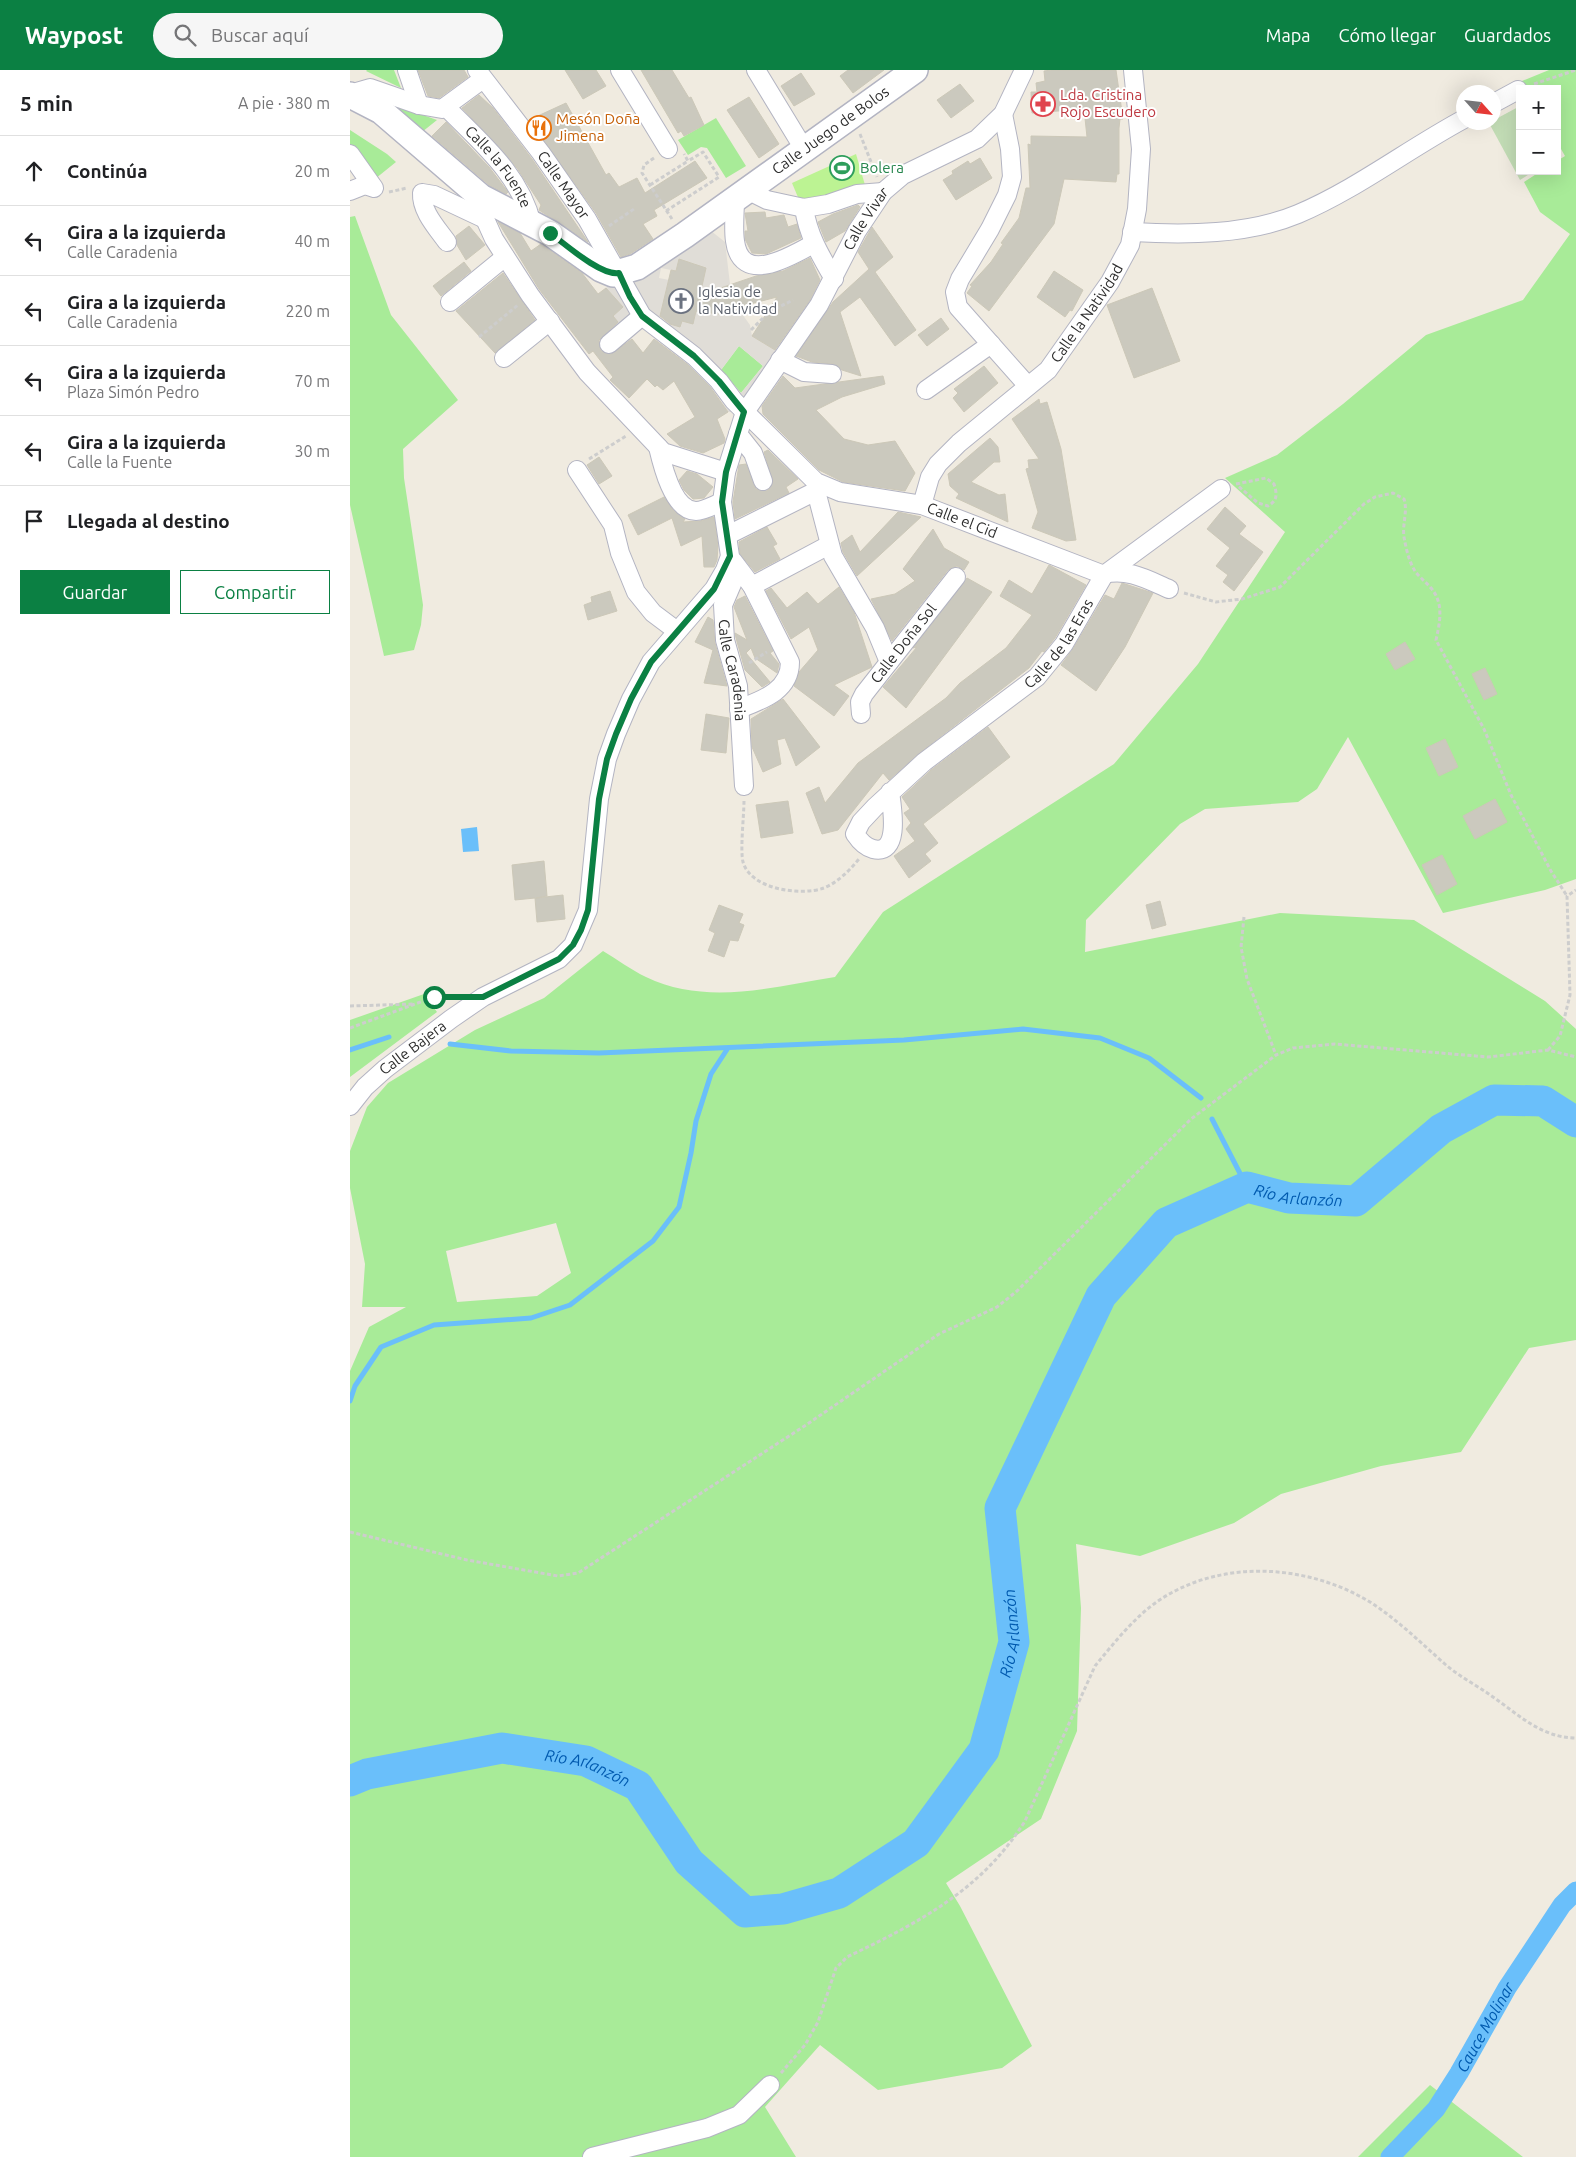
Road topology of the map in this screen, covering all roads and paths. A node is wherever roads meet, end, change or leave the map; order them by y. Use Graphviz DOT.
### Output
graph roads {
  1 [pos="407,70"];
  2 [pos="620,70"];
  3 [pos="756,70"];
  4 [pos="914,70"];
  5 [pos="1024,70"];
  6 [pos="1133,70"];
  7 [pos="1576,70"];
  8 [pos="484,73"];
  9 [pos="1533,85"];
  10 [pos="1516,92"];
  11 [pos="350,94"];
  12 [pos="1501,100"];
  13 [pos="420,106"];
  14 [pos="446,107"];
  15 [pos="1003,114"];
  16 [pos="852,116"];
  17 [pos="1456,124"];
  18 [pos="668,149"];
  19 [pos="804,149"];
  20 [pos="350,154"];
  21 [pos="688,161"];
  22 [pos="650,185"];
  23 [pos="350,191"];
  24 [pos="883,192"];
  25 [pos="741,194"];
  26 [pos="483,208"];
  27 [pos="804,208"];
  28 [pos="634,209"];
  29 [pos="666,211"];
  30 [pos="532,224"];
  31 [pos="1132,232"];
  32 [pos="596,234"];
  33 [pos="685,235"];
  34 [pos="447,242"];
  35 [pos="814,244"];
  36 [pos="505,257"];
  37 [pos="619,273"];
  38 [pos="834,279"];
  39 [pos="530,295"];
  40 [pos="792,300"];
  41 [pos="450,302"];
  42 [pos="642,316"];
  43 [pos="550,321"];
  44 [pos="751,330"];
  45 [pos="478,337"];
  46 [pos="610,344"];
  47 [pos="991,344"];
  48 [pos="504,358"];
  49 [pos="780,360"];
  50 [pos="832,374"];
  51 [pos="1028,386"];
  52 [pos="926,390"];
  53 [pos="744,412"];
  54 [pos="640,428"];
  55 [pos="738,434"];
  56 [pos="658,448"];
  57 [pos="577,470"];
  58 [pos="726,472"];
  59 [pos="763,481"];
  60 [pos="816,486"];
  61 [pos="1229,487"];
  62 [pos="722,502"];
  63 [pos="922,505"];
  64 [pos="728,535"];
  65 [pos="830,545"];
  66 [pos="730,556"];
  67 [pos="1104,575"];
  68 [pos="956,577"];
  69 [pos="752,586"];
  70 [pos="1169,589"];
  71 [pos="677,631"];
  72 [pos="780,644"];
  73 [pos="889,662"];
  74 [pos="735,670"];
  75 [pos="739,709"];
  76 [pos="861,714"];
  77 [pos="744,786"];
  78 [pos="890,792"];
  79 [pos="870,848"];
  80 [pos="1576,890"];
  81 [pos="1568,896"];
  82 [pos="1244,917"];
  83 [pos="483,997"];
  84 [pos="416,1004"];
  85 [pos="350,1006"];
  86 [pos="350,1028"];
  87 [pos="1548,1050"];
  88 [pos="1276,1055"];
  89 [pos="1576,1057"];
  90 [pos="350,1106"];
  91 [pos="350,1532"];
  92 [pos="1576,1738"];
  93 [pos="770,2085"];
  94 [pos="592,2157"];
  1 -- 13 [label="street"];
  2 -- 18 [label="street"];
  3 -- 19 [label="street"];
  4 -- 16 [label="street, Calle Juego de Bolos"];
  5 -- 15 [label="street, Calle Vivar"];
  6 -- 31 [label="street, Calle la Natividad"];
  7 -- 9 [label="path"];
  8 -- 14 [label="street"];
  8 -- 32 [label="street, Calle Mayor"];
  10 -- 12 [label="street"];
  11 -- 13 [label="street"];
  11 -- 26 [label="street"];
  13 -- 14 [label="street"];
  14 -- 30 [label="street, Calle la Fuente"];
  15 -- 24 [label="street, Calle Vivar"];
  15 -- 47 [label="street"];
  16 -- 19 [label="street, Calle Juego de Bolos"];
  16 -- 24 [label="path"];
  17 -- 31 [label="street"];
  18 -- 21 [label="path"];
  18 -- 22 [label="path"];
  19 -- 25 [label="street, Calle Juego de Bolos"];
  20 -- 23 [label="street"];
  21 -- 22 [label="path"];
  21 -- 29 [label="path"];
  22 -- 29 [label="path"];
  24 -- 27 [label="street"];
  24 -- 38 [label="street, Calle Vivar"];
  25 -- 27 [label="street"];
  25 -- 33 [label="street, Calle Juego de Bolos"];
  25 -- 35 [label="street"];
  26 -- 30 [label="street"];
  26 -- 34 [label="street"];
  26 -- 36 [label="street"];
  27 -- 35 [label="street"];
  28 -- 32 [label="path"];
  29 -- 33 [label="path"];
  30 -- 37 [label="street, Calle la Fuente"];
  31 -- 51 [label="street, Calle la Natividad"];
  32 -- 37 [label="street, Calle Mayor"];
  33 -- 37 [label="street, Calle Juego de Bolos"];
  35 -- 38 [label="street"];
  36 -- 39 [label="street"];
  36 -- 41 [label="street"];
  37 -- 42 [label="street, Calle Mayor"];
  38 -- 49 [label="street, Calle Vivar"];
  39 -- 43 [label="street"];
  39 -- 45 [label="path"];
  40 -- 44 [label="path"];
  42 -- 46 [label="street"];
  42 -- 53 [label="street, Calle el Cid"];
  43 -- 48 [label="street"];
  43 -- 54 [label="street"];
  47 -- 51 [label="street"];
  47 -- 52 [label="street"];
  49 -- 50 [label="street"];
  49 -- 53 [label="street, Calle Vivar"];
  51 -- 63 [label="street, Calle la Natividad"];
  53 -- 55 [label="street, Calle Caradenia"];
  53 -- 60 [label="street, Calle el Cid"];
  54 -- 56 [label="street"];
  54 -- 57 [label="path"];
  55 -- 58 [label="street, Calle Caradenia"];
  55 -- 59 [label="street"];
  56 -- 58 [label="street"];
  56 -- 62 [label="street"];
  57 -- 71 [label="street"];
  58 -- 62 [label="street, Calle Caradenia"];
  60 -- 63 [label="street, Calle el Cid"];
  60 -- 64 [label="street"];
  60 -- 65 [label="street"];
  61 -- 61 [label="path"];
  61 -- 67 [label="street, Calle de las Eras"];
  62 -- 64 [label="street, Calle Caradenia"];
  63 -- 67 [label="street, Calle el Cid"];
  64 -- 66 [label="street, Calle Caradenia"];
  65 -- 69 [label="street"];
  65 -- 73 [label="street"];
  66 -- 69 [label="street"];
  66 -- 71 [label="street, Calle Caradenia"];
  66 -- 74 [label="street, Calle Caradenia"];
  67 -- 70 [label="street"];
  67 -- 78 [label="street, Calle de las Eras"];
  68 -- 73 [label="street, Calle Doña Sol"];
  69 -- 72 [label="street"];
  70 -- 81 [label="path"];
  71 -- 83 [label="street, Calle Caradenia"];
  72 -- 74 [label="path"];
  72 -- 75 [label="street"];
  73 -- 76 [label="street, Calle Doña Sol"];
  74 -- 75 [label="street, Calle Caradenia"];
  75 -- 77 [label="street, Calle Caradenia"];
  77 -- 79 [label="path"];
  78 -- 79 [label="street"];
  78 -- 79 [label="street, Calle de las Eras"];
  80 -- 81 [label="path"];
  81 -- 87 [label="path"];
  82 -- 88 [label="path"];
  83 -- 84 [label="path"];
  83 -- 90 [label="street, Calle Bajera"];
  84 -- 85 [label="path"];
  84 -- 86 [label="path"];
  87 -- 88 [label="path"];
  87 -- 89 [label="path"];
  88 -- 91 [label="path"];
  92 -- 93 [label="path"];
  93 -- 94 [label="street"];
}
